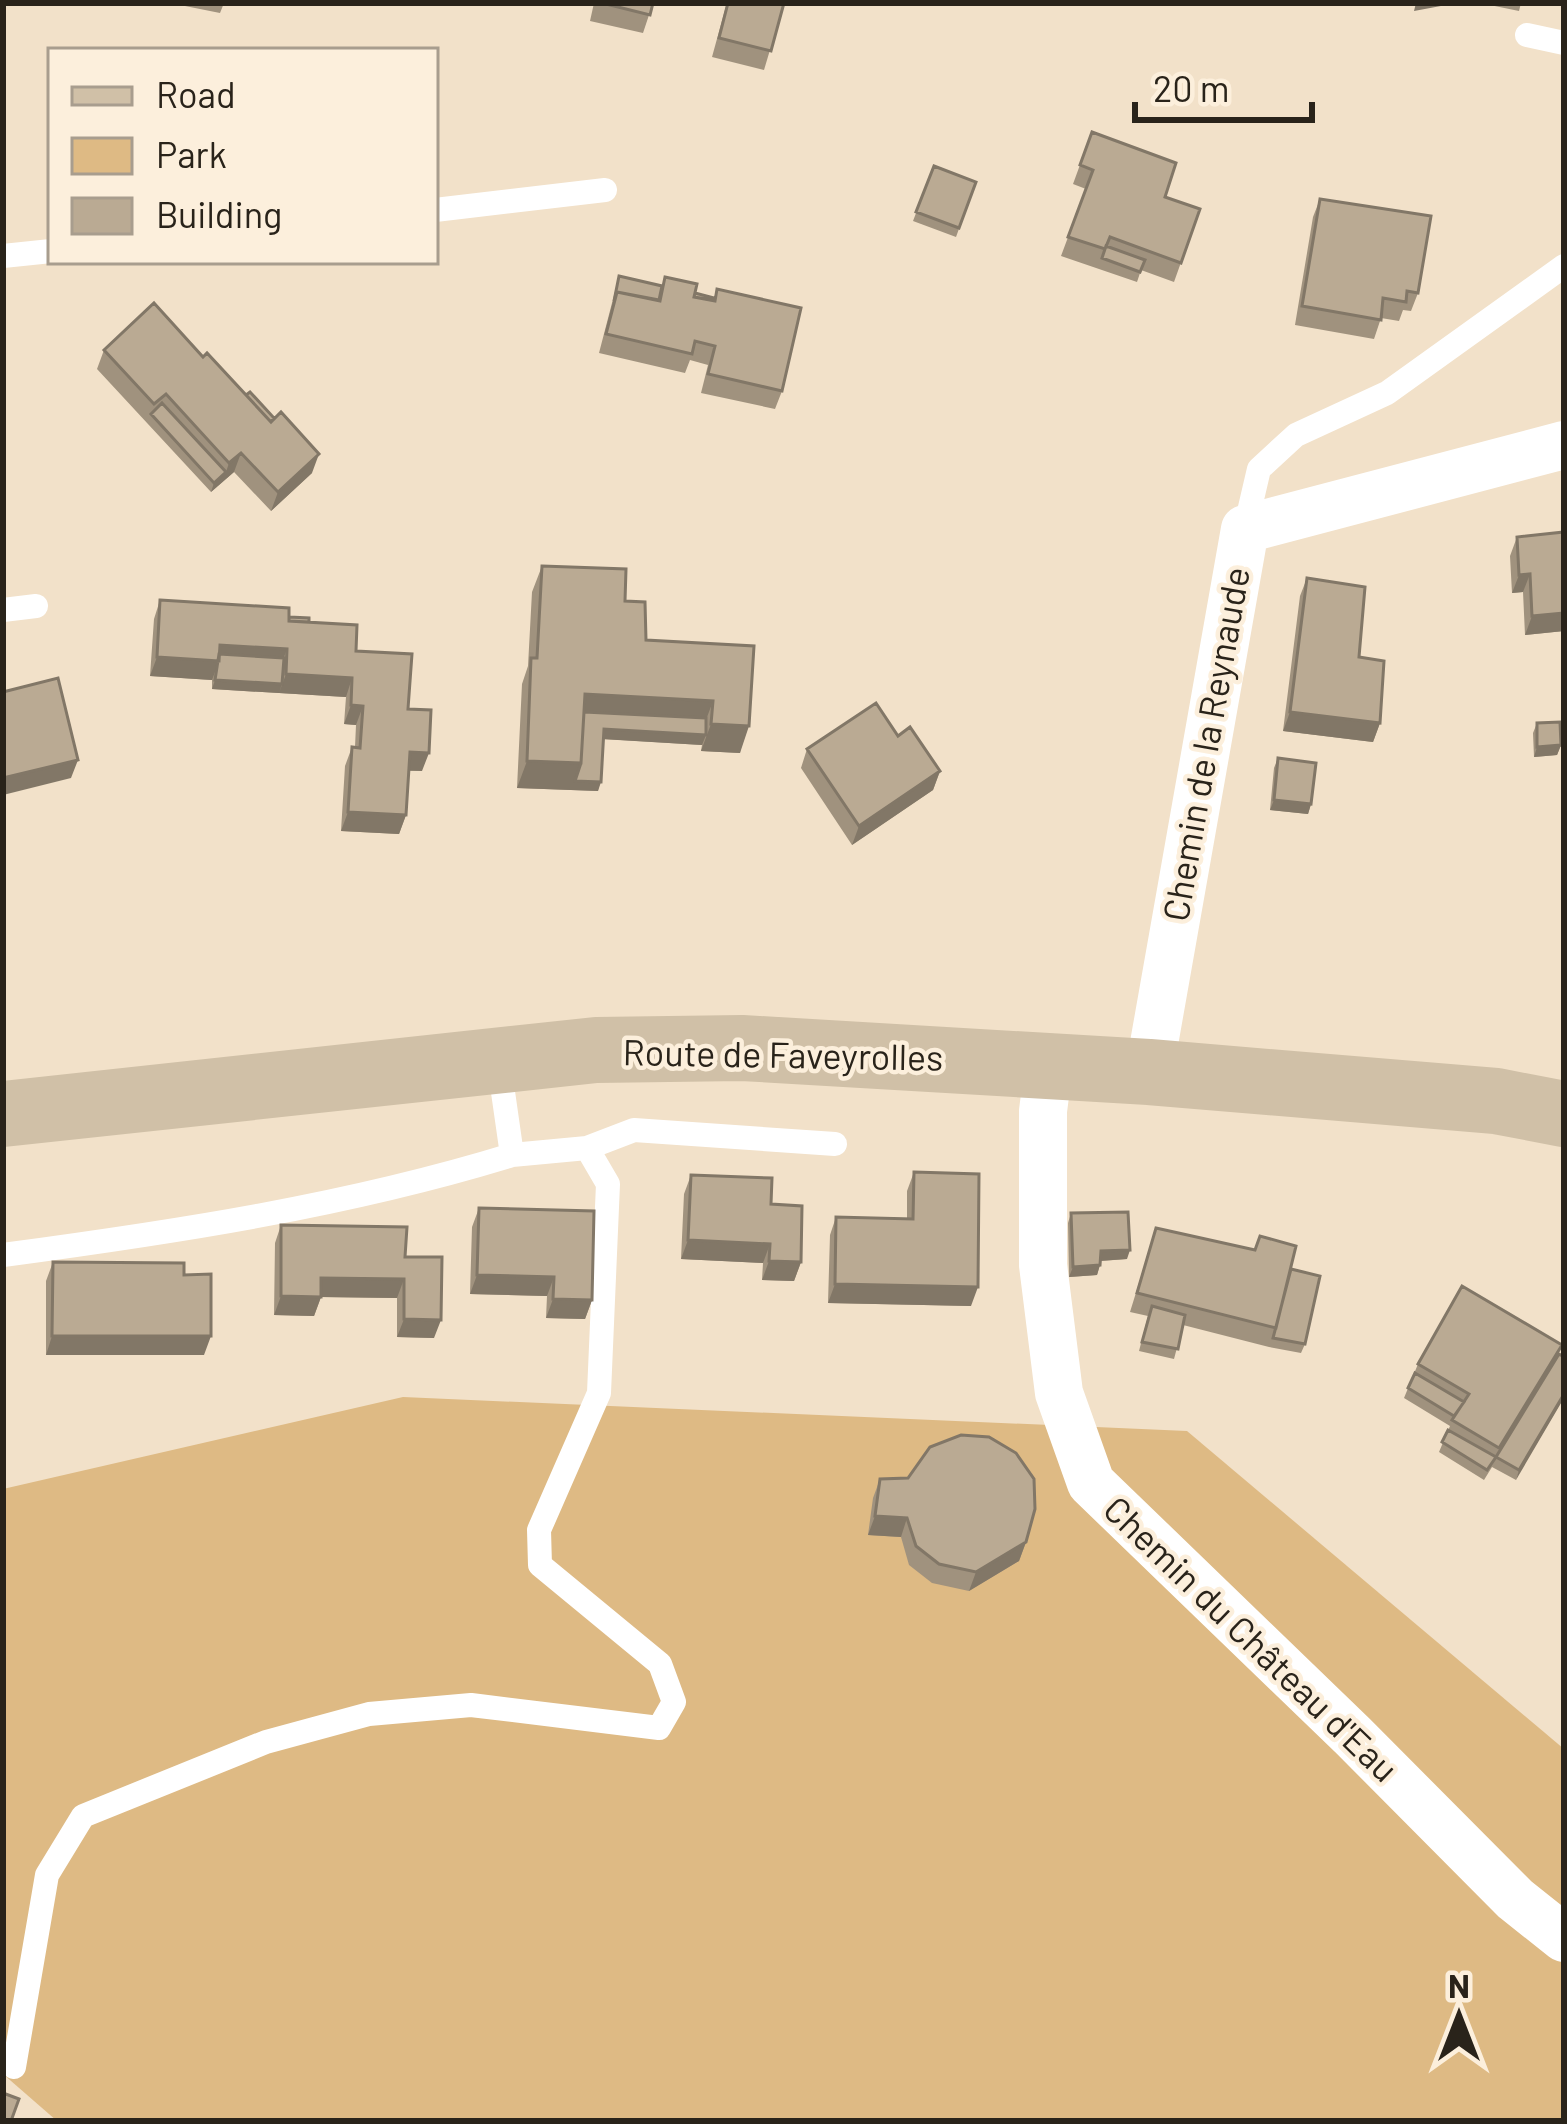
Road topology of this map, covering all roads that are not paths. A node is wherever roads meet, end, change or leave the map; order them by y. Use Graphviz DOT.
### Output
graph roads {
  1 [pos="1527,35"];
  2 [pos="1564,43"];
  3 [pos="605,190"];
  4 [pos="438,210"];
  5 [pos="48,250"];
  6 [pos="3,256"];
  7 [pos="1564,266"];
  8 [pos="1564,445"];
  9 [pos="1245,529"];
  10 [pos="36,606"];
  11 [pos="3,610"];
  12 [pos="499,1061"];
  13 [pos="1049,1064"];
  14 [pos="1149,1072"];
  15 [pos="3,1114"];
  16 [pos="1564,1114"];
  17 [pos="835,1144"];
  18 [pos="587,1148"];
  19 [pos="512,1155"];
  20 [pos="3,1255"];
  21 [pos="1564,1938"];
  22 [pos="14,2067"];
  1 -- 2 [label="lane"];
  3 -- 4 [label="lane"];
  5 -- 6 [label="lane"];
  7 -- 9 [label="lane"];
  8 -- 9 [label="street, Chemin de la Reynaude"];
  9 -- 14 [label="street, Chemin de la Reynaude"];
  10 -- 11 [label="lane"];
  12 -- 13 [label="main road, Route de Faveyrolles"];
  12 -- 15 [label="main road, Route de Faveyrolles"];
  12 -- 19 [label="lane"];
  13 -- 14 [label="main road, Route de Faveyrolles"];
  13 -- 21 [label="street, Chemin du Château d'Eau"];
  14 -- 16 [label="main road, Route de Faveyrolles"];
  17 -- 18 [label="lane"];
  18 -- 19 [label="lane"];
  18 -- 22 [label="lane"];
  19 -- 20 [label="lane"];
}
